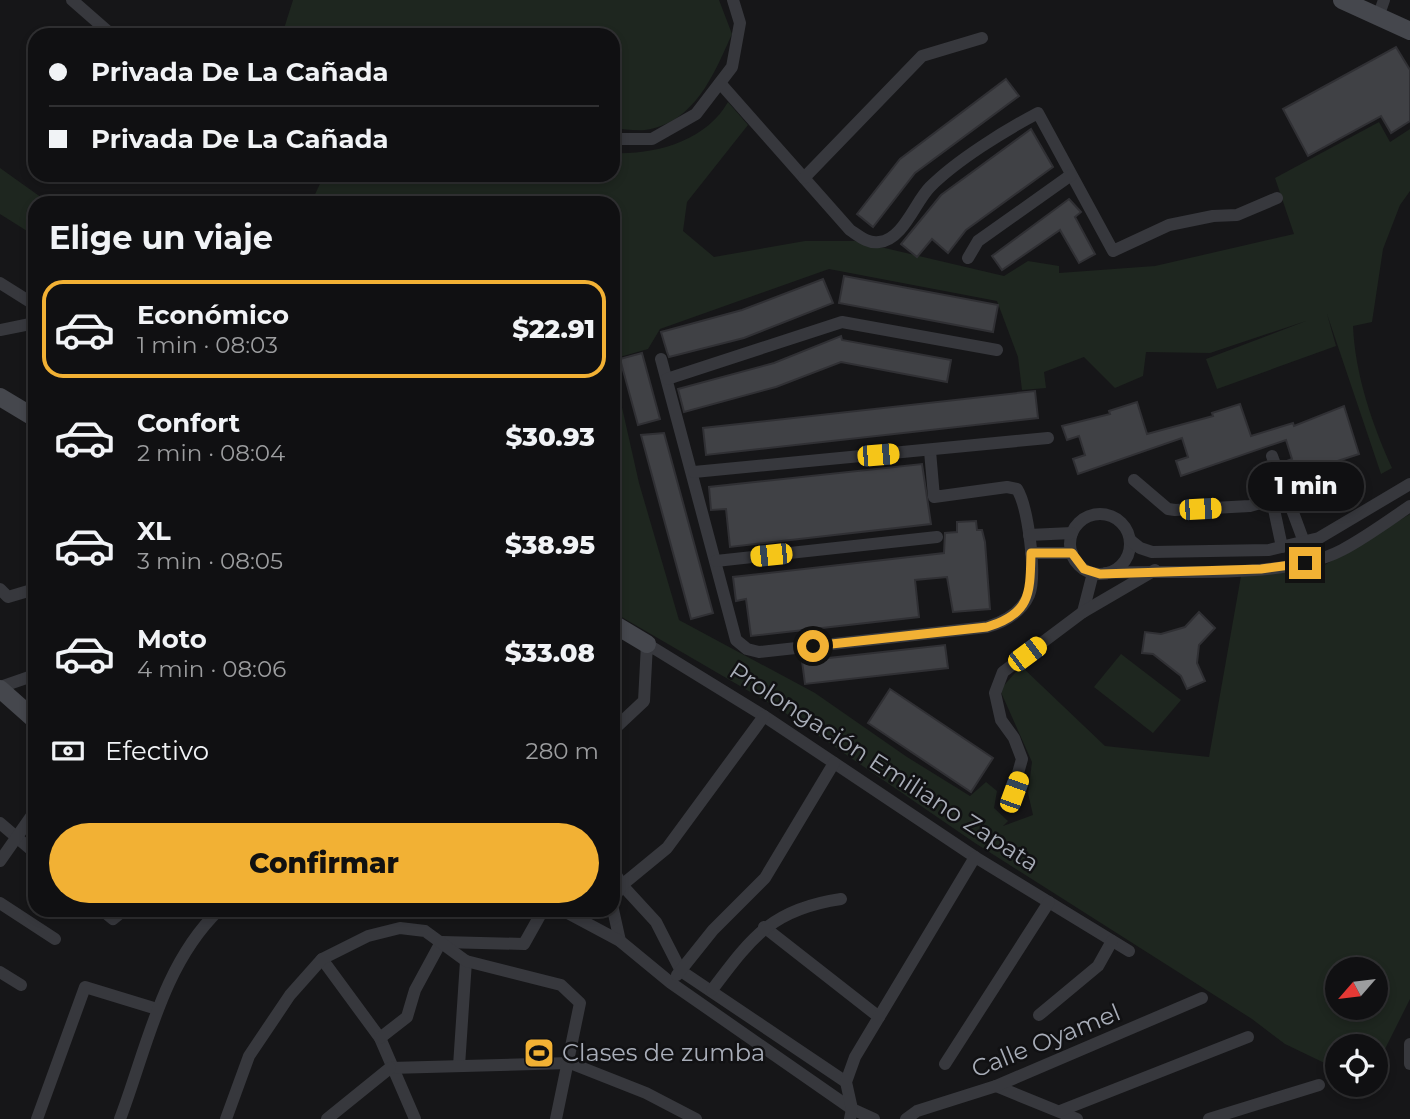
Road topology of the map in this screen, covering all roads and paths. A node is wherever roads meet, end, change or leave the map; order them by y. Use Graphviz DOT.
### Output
graph roads {
  1 [pos="72,0"];
  2 [pos="733,0"];
  3 [pos="1342,0"];
  4 [pos="1384,0"];
  5 [pos="1378,17"];
  6 [pos="104,28"];
  7 [pos="1410,31"];
  8 [pos="982,38"];
  9 [pos="720,83"];
  10 [pos="620,139"];
  11 [pos="1071,174"];
  12 [pos="804,178"];
  13 [pos="1277,198"];
  14 [pos="968,258"];
  15 [pos="0,283"];
  16 [pos="28,301"];
  17 [pos="28,324"];
  18 [pos="0,330"];
  19 [pos="997,350"];
  20 [pos="661,359"];
  21 [pos="667,379"];
  22 [pos="0,397"];
  23 [pos="28,414"];
  24 [pos="1048,438"];
  25 [pos="930,450"];
  26 [pos="1272,456"];
  27 [pos="694,472"];
  28 [pos="1134,480"];
  29 [pos="1410,484"];
  30 [pos="1319,486"];
  31 [pos="1287,495"];
  32 [pos="1272,500"];
  33 [pos="1410,506"];
  34 [pos="1072,533"];
  35 [pos="1029,535"];
  36 [pos="937,537"];
  37 [pos="1130,540"];
  38 [pos="1304,542"];
  39 [pos="1282,547"];
  40 [pos="1031,553"];
  41 [pos="1072,553"];
  42 [pos="716,561"];
  43 [pos="1155,570"];
  44 [pos="1100,573"];
  45 [pos="0,589"];
  46 [pos="28,591"];
  47 [pos="1083,612"];
  48 [pos="620,628"];
  49 [pos="648,644"];
  50 [pos="28,678"];
  51 [pos="0,688"];
  52 [pos="28,714"];
  53 [pos="764,716"];
  54 [pos="620,723"];
  55 [pos="834,762"];
  56 [pos="1009,805"];
  57 [pos="28,819"];
  58 [pos="0,823"];
  59 [pos="14,836"];
  60 [pos="28,847"];
  61 [pos="975,857"];
  62 [pos="0,861"];
  63 [pos="620,882"];
  64 [pos="622,885"];
  65 [pos="620,889"];
  66 [pos="841,899"];
  67 [pos="1049,902"];
  68 [pos="0,903"];
  69 [pos="212,917"];
  70 [pos="538,917"];
  71 [pos="575,917"];
  72 [pos="615,917"];
  73 [pos="764,928"];
  74 [pos="55,939"];
  75 [pos="1112,941"];
  76 [pos="441,942"];
  77 [pos="620,942"];
  78 [pos="1129,951"];
  79 [pos="321,959"];
  80 [pos="466,961"];
  81 [pos="681,971"];
  82 [pos="0,972"];
  83 [pos="671,983"];
  84 [pos="21,985"];
  85 [pos="712,990"];
  86 [pos="1202,998"];
  87 [pos="157,1009"];
  88 [pos="1039,1015"];
  89 [pos="879,1017"];
  90 [pos="1248,1037"];
  91 [pos="380,1038"];
  92 [pos="1410,1044"];
  93 [pos="570,1063"];
  94 [pos="945,1064"];
  95 [pos="1410,1064"];
  96 [pos="459,1066"];
  97 [pos="390,1068"];
  98 [pos="846,1082"];
  99 [pos="1320,1085"];
  100 [pos="996,1086"];
  101 [pos="1060,1111"];
  102 [pos="851,1114"];
  103 [pos="922,1115"];
  104 [pos="37,1119"];
  105 [pos="120,1119"];
  106 [pos="226,1119"];
  107 [pos="327,1119"];
  108 [pos="415,1119"];
  109 [pos="556,1119"];
  110 [pos="696,1119"];
  111 [pos="874,1119"];
  112 [pos="906,1119"];
  113 [pos="1077,1119"];
  114 [pos="1209,1119"];
  1 -- 6 [label="street"];
  2 -- 9 [label="street"];
  3 -- 5 [label="street"];
  4 -- 5 [label="street"];
  5 -- 7 [label="street"];
  8 -- 12 [label="street"];
  9 -- 10 [label="street"];
  9 -- 12 [label="street"];
  11 -- 12 [label="street"];
  11 -- 13 [label="street"];
  11 -- 14 [label="street"];
  15 -- 16 [label="street"];
  17 -- 18 [label="street"];
  19 -- 21 [label="street"];
  20 -- 21 [label="street"];
  21 -- 27 [label="street"];
  22 -- 23 [label="street"];
  24 -- 25 [label="street"];
  25 -- 27 [label="street"];
  25 -- 35 [label="street"];
  26 -- 31 [label="street"];
  27 -- 42 [label="street"];
  28 -- 32 [label="street"];
  29 -- 38 [label="street"];
  30 -- 31 [label="street"];
  31 -- 32 [label="street"];
  31 -- 38 [label="street"];
  32 -- 39 [label="street"];
  33 -- 43 [label="street"];
  34 -- 35 [label="street"];
  34 -- 37 [label="street"];
  34 -- 41 [label="street"];
  35 -- 40 [label="street"];
  36 -- 42 [label="street"];
  37 -- 39 [label="street"];
  37 -- 44 [label="street"];
  38 -- 39 [label="street"];
  40 -- 41 [label="street"];
  40 -- 42 [label="street"];
  41 -- 44 [label="street"];
  43 -- 44 [label="street"];
  43 -- 47 [label="street"];
  44 -- 47 [label="street"];
  45 -- 46 [label="street"];
  47 -- 56 [label="street"];
  48 -- 49 [label="street, Prolongación Emiliano Zapata"];
  49 -- 53 [label="street, Prolongación Emiliano Zapata"];
  49 -- 54 [label="street"];
  50 -- 51 [label="street"];
  51 -- 52 [label="street"];
  53 -- 55 [label="street, Prolongación Emiliano Zapata"];
  53 -- 64 [label="street"];
  55 -- 61 [label="street, Prolongación Emiliano Zapata"];
  55 -- 81 [label="street"];
  57 -- 59 [label="street"];
  58 -- 59 [label="street"];
  59 -- 60 [label="street"];
  59 -- 62 [label="street"];
  61 -- 67 [label="street, Prolongación Emiliano Zapata"];
  61 -- 89 [label="street"];
  63 -- 64 [label="street"];
  64 -- 65 [label="street"];
  64 -- 81 [label="street"];
  66 -- 73 [label="street"];
  67 -- 75 [label="street, Prolongación Emiliano Zapata"];
  67 -- 94 [label="street"];
  68 -- 74 [label="street"];
  69 -- 87 [label="street"];
  70 -- 76 [label="street"];
  71 -- 77 [label="street"];
  72 -- 77 [label="street"];
  73 -- 85 [label="street"];
  73 -- 89 [label="street"];
  75 -- 78 [label="street, Prolongación Emiliano Zapata"];
  75 -- 88 [label="street"];
  76 -- 79 [label="street"];
  76 -- 80 [label="street"];
  76 -- 91 [label="street"];
  77 -- 83 [label="street"];
  79 -- 91 [label="street"];
  79 -- 106 [label="street"];
  80 -- 93 [label="street"];
  80 -- 96 [label="street"];
  81 -- 83 [label="street"];
  81 -- 85 [label="street"];
  82 -- 84 [label="street"];
  83 -- 102 [label="street"];
  85 -- 98 [label="street"];
  86 -- 100 [label="street, Calle Oyamel"];
  87 -- 104 [label="street"];
  87 -- 105 [label="street"];
  89 -- 98 [label="street"];
  90 -- 101 [label="street"];
  91 -- 97 [label="street"];
  92 -- 95 [label="street"];
  93 -- 96 [label="street"];
  93 -- 109 [label="street"];
  93 -- 110 [label="street"];
  96 -- 97 [label="street"];
  97 -- 107 [label="street"];
  97 -- 108 [label="street"];
  98 -- 102 [label="street"];
  99 -- 114 [label="street"];
  100 -- 101 [label="street"];
  100 -- 103 [label="street, Calle Oyamel"];
  101 -- 113 [label="street"];
  102 -- 111 [label="street"];
  103 -- 112 [label="street, Calle Oyamel"];
}
